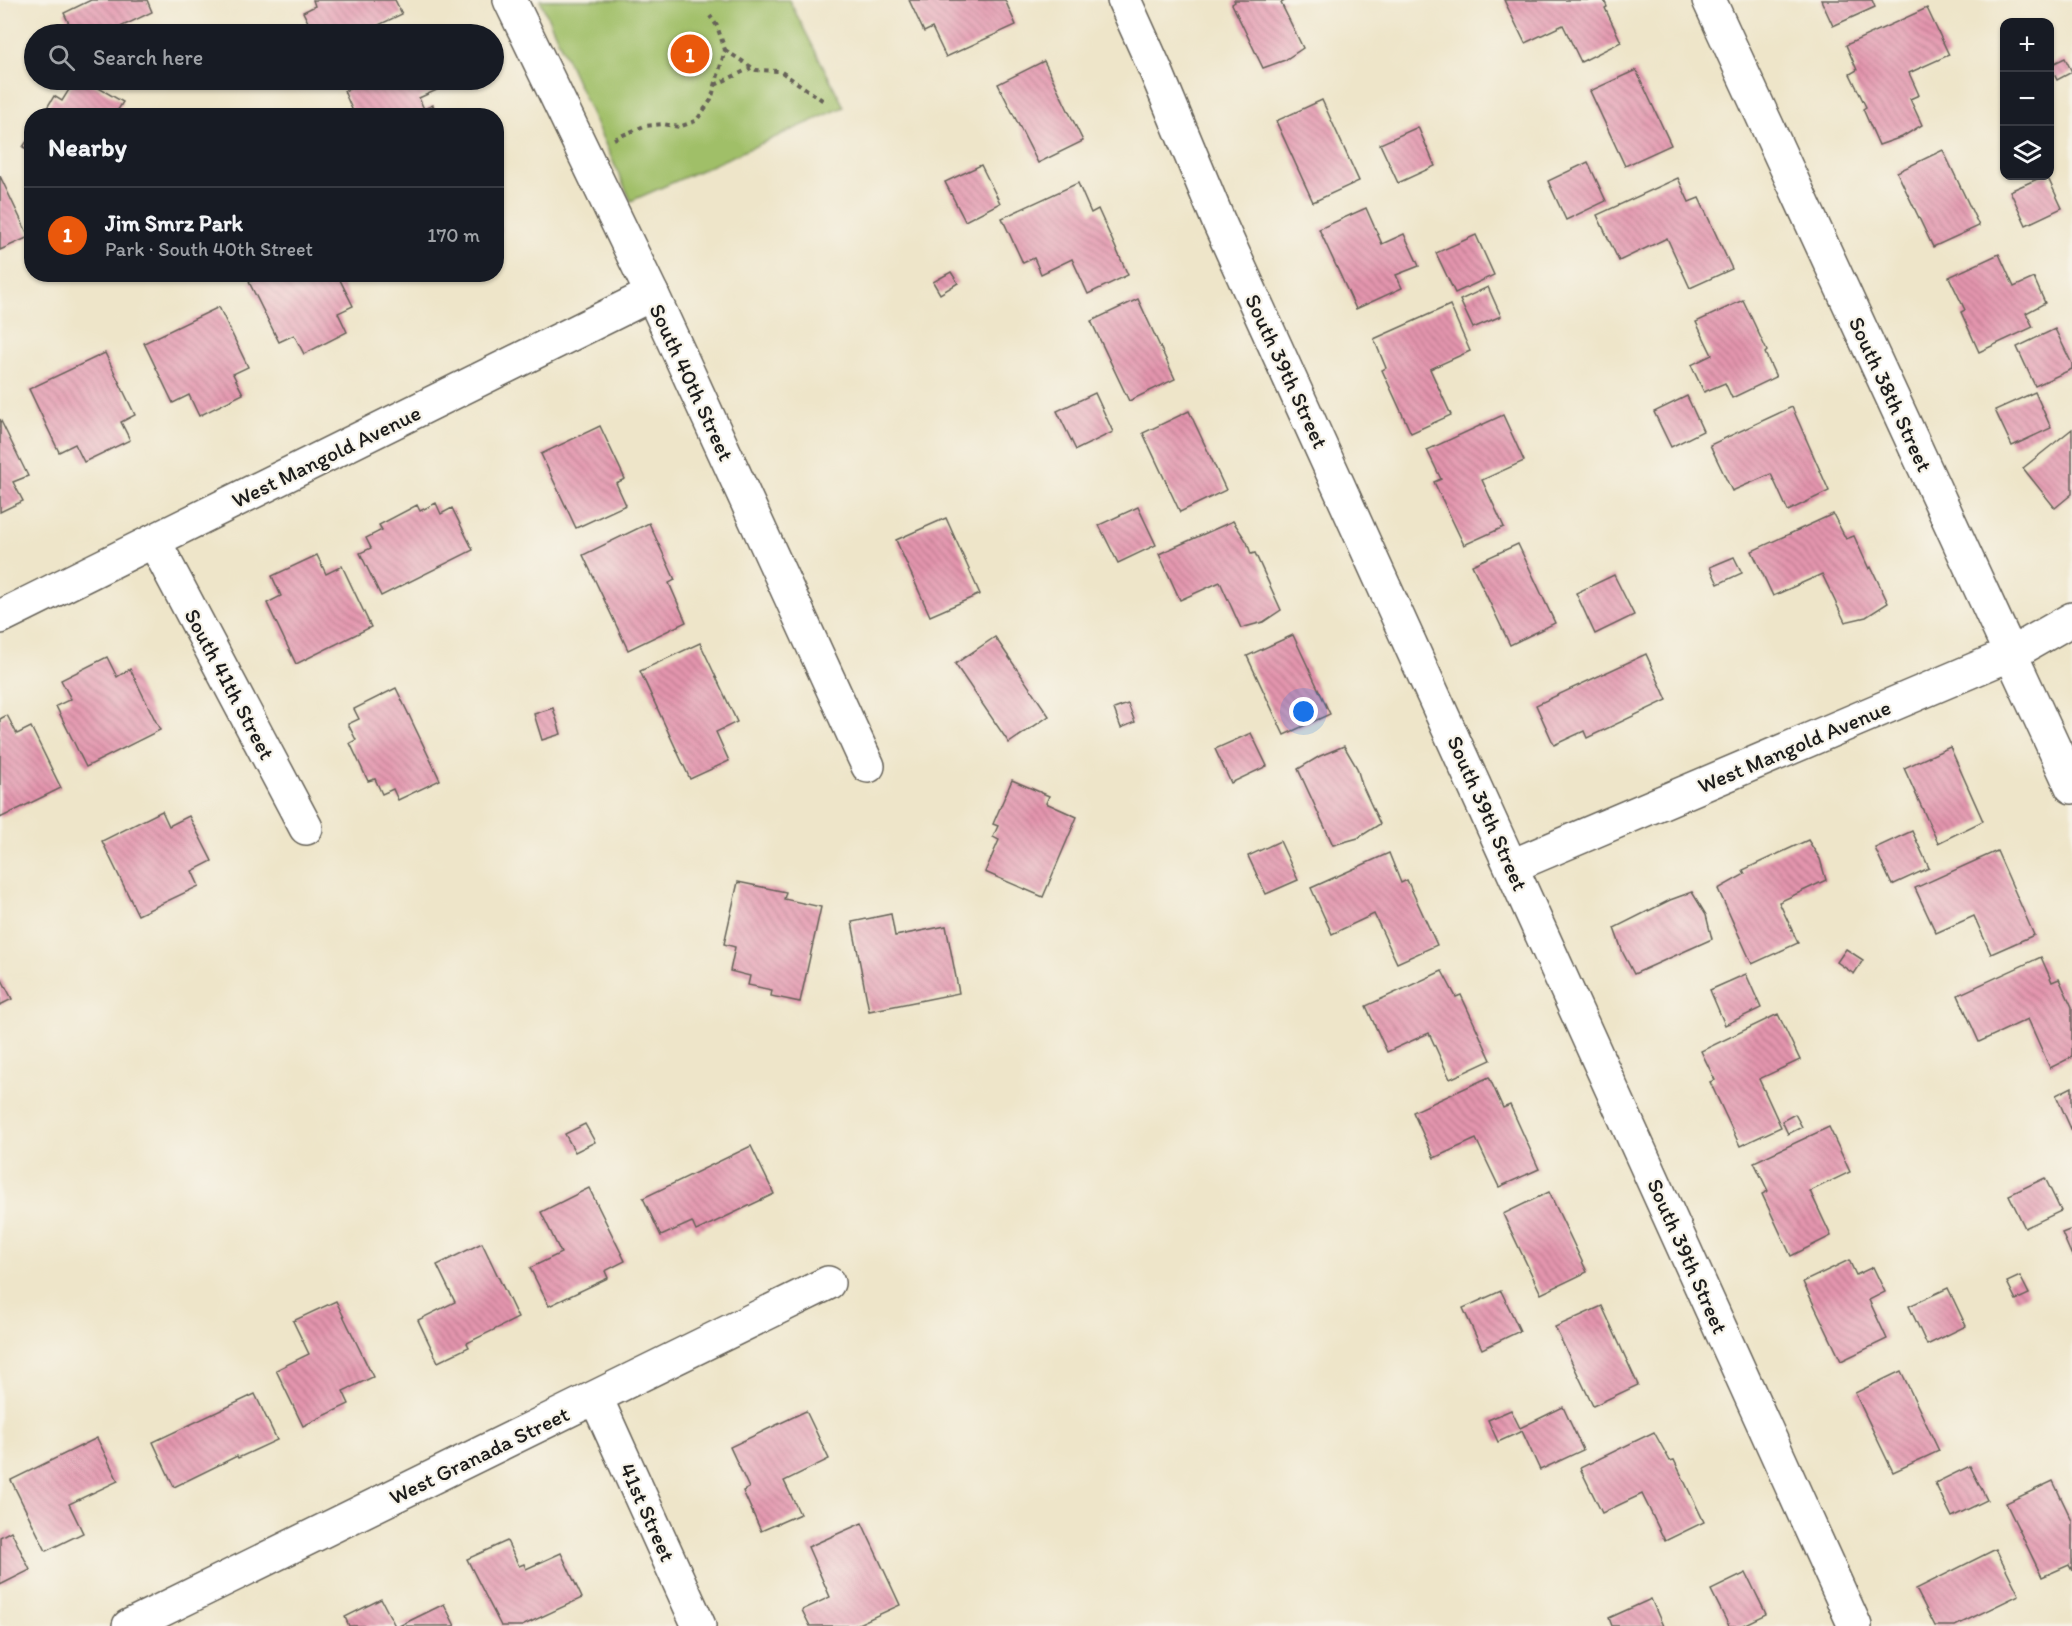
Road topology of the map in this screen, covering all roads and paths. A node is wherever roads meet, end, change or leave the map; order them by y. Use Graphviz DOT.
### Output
graph roads {
  1 [pos="510,0"];
  2 [pos="1124,0"];
  3 [pos="1709,0"];
  4 [pos="710,16"];
  5 [pos="725,50"];
  6 [pos="752,67"];
  7 [pos="716,85"];
  8 [pos="825,102"];
  9 [pos="608,141"];
  10 [pos="651,294"];
  11 [pos="154,541"];
  12 [pos="0,617"];
  13 [pos="2072,619"];
  14 [pos="2011,654"];
  15 [pos="868,766"];
  16 [pos="2072,787"];
  17 [pos="306,828"];
  18 [pos="1512,866"];
  19 [pos="828,1283"];
  20 [pos="596,1398"];
  21 [pos="129,1626"];
  22 [pos="699,1626"];
  23 [pos="1855,1626"];
  1 -- 10 [label="street, South 40th Street"];
  2 -- 18 [label="street, South 39th Street"];
  3 -- 14 [label="street, South 38th Street"];
  4 -- 5 [label="path"];
  5 -- 6 [label="path"];
  5 -- 7 [label="path"];
  6 -- 7 [label="path"];
  6 -- 8 [label="path"];
  7 -- 9 [label="path"];
  10 -- 11 [label="street, West Mangold Avenue"];
  10 -- 15 [label="street, South 40th Street"];
  11 -- 12 [label="street, West Mangold Avenue"];
  11 -- 17 [label="street, South 41th Street"];
  13 -- 14 [label="street, West Mangold Avenue"];
  14 -- 16 [label="street, South 38th Street"];
  14 -- 18 [label="street, West Mangold Avenue"];
  18 -- 23 [label="street, South 39th Street"];
  19 -- 20 [label="street, West Granada Street"];
  20 -- 21 [label="street, West Granada Street"];
  20 -- 22 [label="street, 41st Street"];
}
